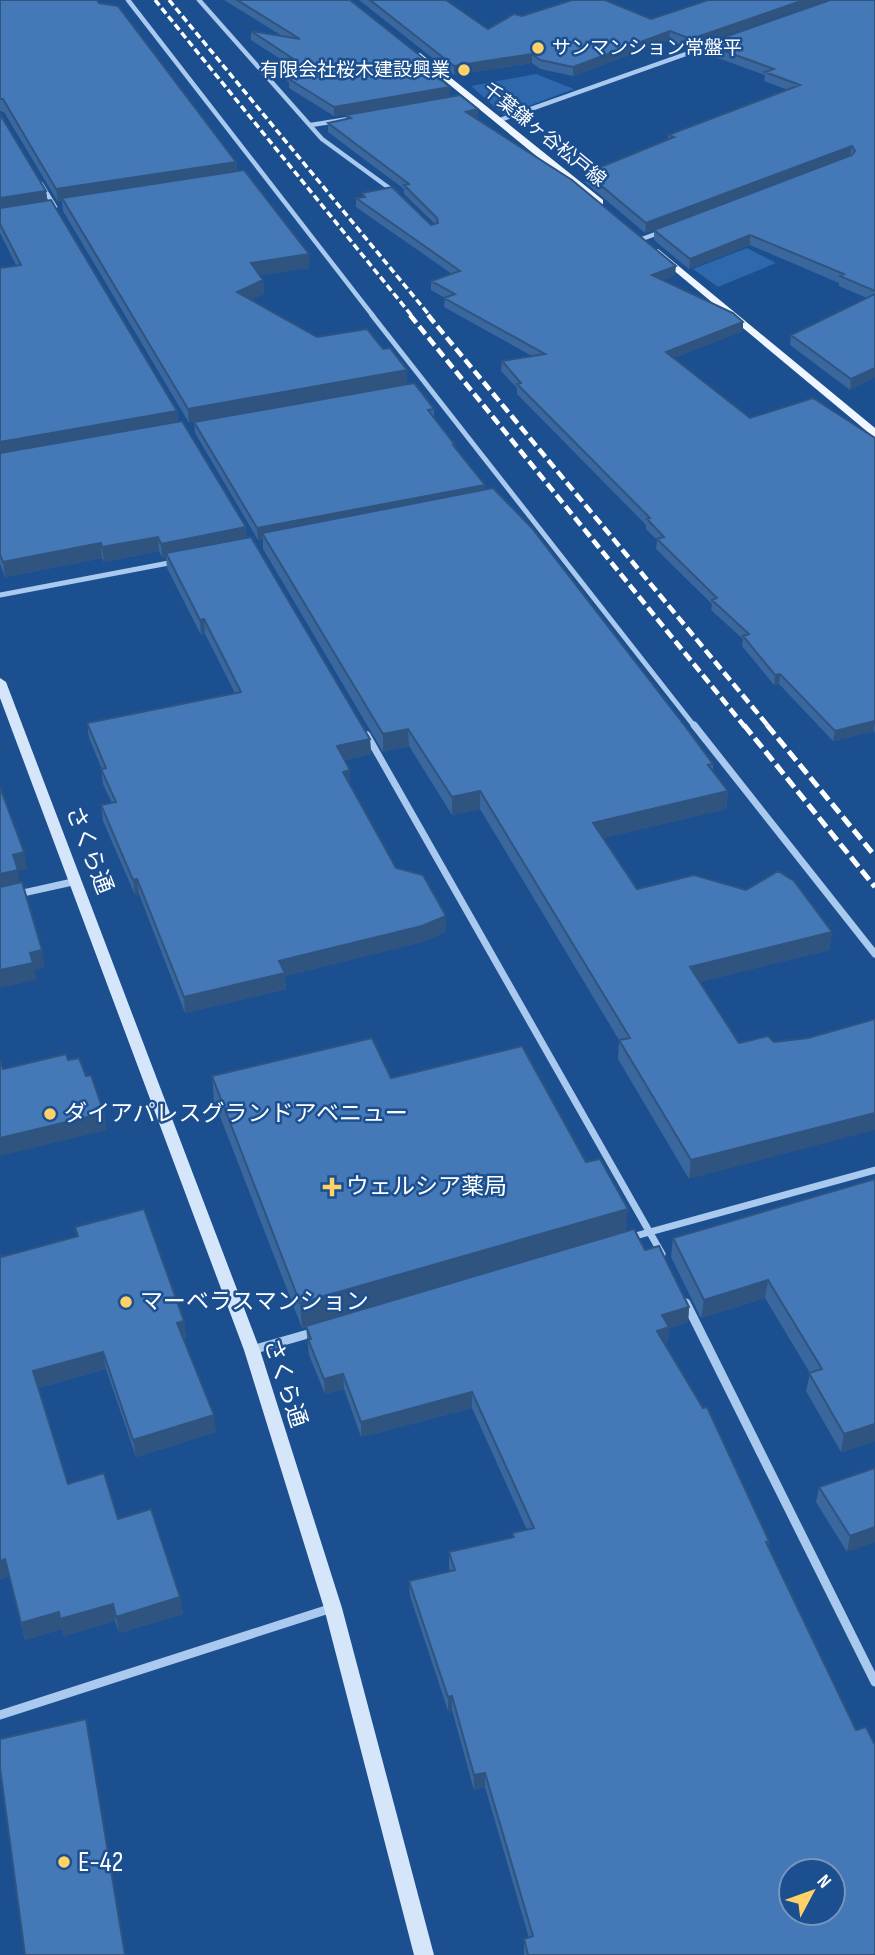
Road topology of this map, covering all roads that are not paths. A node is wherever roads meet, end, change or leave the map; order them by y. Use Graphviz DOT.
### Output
graph roads {
  1 [pos="128,0"];
  2 [pos="199,0"];
  3 [pos="717,43"];
  4 [pos="414,52"];
  5 [pos="470,97"];
  6 [pos="457,99"];
  7 [pos="364,116"];
  8 [pos="500,120"];
  9 [pos="311,125"];
  10 [pos="35,172"];
  11 [pos="263,174"];
  12 [pos="249,177"];
  13 [pos="398,195"];
  14 [pos="69,205"];
  15 [pos="56,208"];
  16 [pos="605,208"];
  17 [pos="44,209"];
  18 [pos="62,219"];
  19 [pos="668,229"];
  20 [pos="638,235"];
  21 [pos="427,386"];
  22 [pos="413,389"];
  23 [pos="875,434"];
  24 [pos="512,496"];
  25 [pos="499,499"];
  26 [pos="187,559"];
  27 [pos="0,595"];
  28 [pos="0,681"];
  29 [pos="364,731"];
  30 [pos="77,881"];
  31 [pos="0,898"];
  32 [pos="875,954"];
  33 [pos="875,1170"];
  34 [pos="650,1232"];
  35 [pos="624,1240"];
  36 [pos="669,1269"];
  37 [pos="682,1294"];
  38 [pos="325,1328"];
  39 [pos="251,1350"];
  40 [pos="333,1608"];
  41 [pos="875,1682"];
  42 [pos="0,1715"];
  43 [pos="424,1955"];
  1 -- 11 [label="street"];
  2 -- 9 [label="street"];
  3 -- 8 [label="street"];
  4 -- 5 [label="main road, 千葉鎌ヶ谷松戸線"];
  5 -- 6 [label="street"];
  5 -- 8 [label="main road, 千葉鎌ヶ谷松戸線"];
  7 -- 9 [label="street"];
  8 -- 16 [label="main road, 千葉鎌ヶ谷松戸線"];
  9 -- 13 [label="street"];
  10 -- 15 [label="street"];
  11 -- 12 [label="street"];
  11 -- 21 [label="street"];
  14 -- 15 [label="street"];
  15 -- 17 [label="street"];
  15 -- 18 [label="street"];
  19 -- 20 [label="street"];
  20 -- 23 [label="main road"];
  21 -- 22 [label="street"];
  21 -- 24 [label="street"];
  24 -- 25 [label="street"];
  24 -- 32 [label="street"];
  26 -- 27 [label="street"];
  28 -- 30 [label="street, さくら通"];
  29 -- 34 [label="street"];
  30 -- 31 [label="street"];
  30 -- 39 [label="street, さくら通"];
  33 -- 34 [label="street"];
  34 -- 35 [label="street"];
  34 -- 36 [label="street"];
  37 -- 41 [label="street"];
  38 -- 39 [label="street"];
  39 -- 40 [label="street, さくら通"];
  40 -- 42 [label="street"];
  40 -- 43 [label="street, さくら通"];
}
